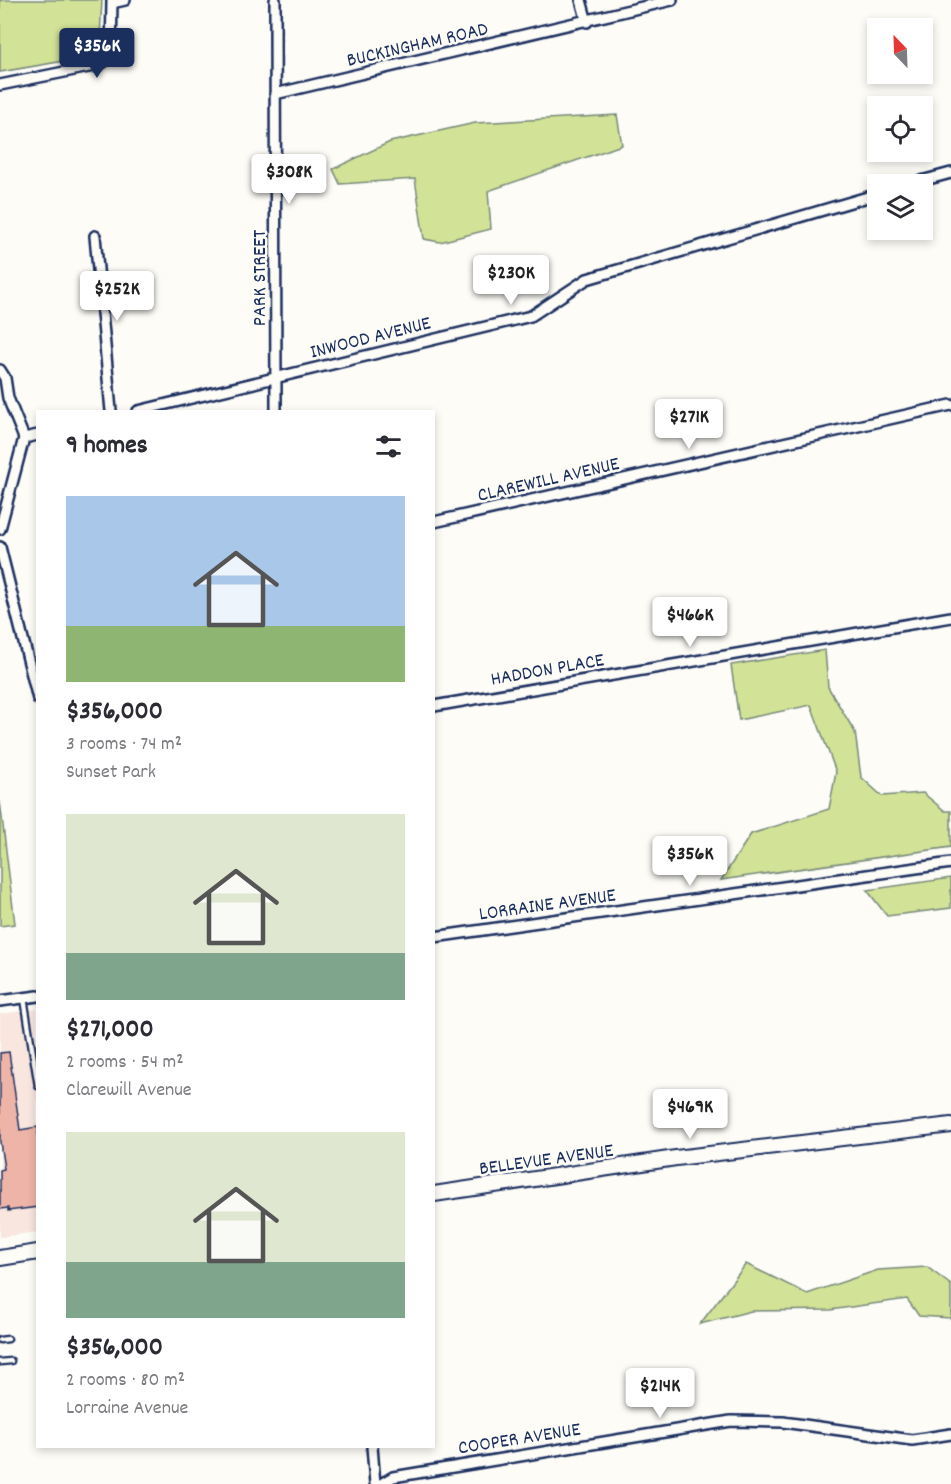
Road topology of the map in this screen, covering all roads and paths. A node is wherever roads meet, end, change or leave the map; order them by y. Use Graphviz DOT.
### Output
graph roads {
  1 [pos="125,0"];
  2 [pos="275,0"];
  3 [pos="581,0"];
  4 [pos="672,0"];
  5 [pos="112,2"];
  6 [pos="587,22"];
  7 [pos="0,86"];
  8 [pos="275,94"];
  9 [pos="951,173"];
  10 [pos="933,178"];
  11 [pos="867,197"];
  12 [pos="95,236"];
  13 [pos="0,370"];
  14 [pos="276,377"];
  15 [pos="951,405"];
  16 [pos="111,410"];
  17 [pos="142,410"];
  18 [pos="276,410"];
  19 [pos="36,435"];
  20 [pos="24,438"];
  21 [pos="435,522"];
  22 [pos="0,529"];
  23 [pos="0,547"];
  24 [pos="951,618"];
  25 [pos="36,691"];
  26 [pos="435,706"];
  27 [pos="951,863"];
  28 [pos="435,938"];
  29 [pos="36,996"];
  30 [pos="24,998"];
  31 [pos="0,1001"];
  32 [pos="36,1073"];
  33 [pos="951,1125"];
  34 [pos="435,1194"];
  35 [pos="36,1252"];
  36 [pos="0,1257"];
  37 [pos="8,1339"];
  38 [pos="0,1340"];
  39 [pos="12,1361"];
  40 [pos="0,1362"];
  41 [pos="951,1434"];
  42 [pos="372,1448"];
  43 [pos="375,1484"];
  44 [pos="381,1484"];
  1 -- 5 [label="street"];
  2 -- 8 [label="street, PARK STREET"];
  3 -- 6 [label="street"];
  4 -- 6 [label="street, BUCKINGHAM ROAD"];
  5 -- 7 [label="street"];
  6 -- 8 [label="street, BUCKINGHAM ROAD"];
  8 -- 14 [label="street, PARK STREET"];
  9 -- 10 [label="street"];
  11 -- 14 [label="street, INWOOD AVENUE"];
  12 -- 16 [label="street"];
  13 -- 20 [label="street"];
  14 -- 17 [label="street, INWOOD AVENUE"];
  14 -- 18 [label="street, PARK STREET"];
  15 -- 21 [label="street, CLAREWILL AVENUE"];
  19 -- 20 [label="street"];
  20 -- 22 [label="street"];
  23 -- 25 [label="street"];
  24 -- 26 [label="street, HADDON PLACE"];
  27 -- 28 [label="street, LORRAINE AVENUE"];
  29 -- 30 [label="street"];
  30 -- 31 [label="street"];
  30 -- 32 [label="lane"];
  33 -- 34 [label="street, BELLEVUE AVENUE"];
  35 -- 36 [label="street"];
  37 -- 38 [label="lane"];
  39 -- 40 [label="lane"];
  41 -- 44 [label="street, COOPER AVENUE"];
  42 -- 43 [label="street"];
}
